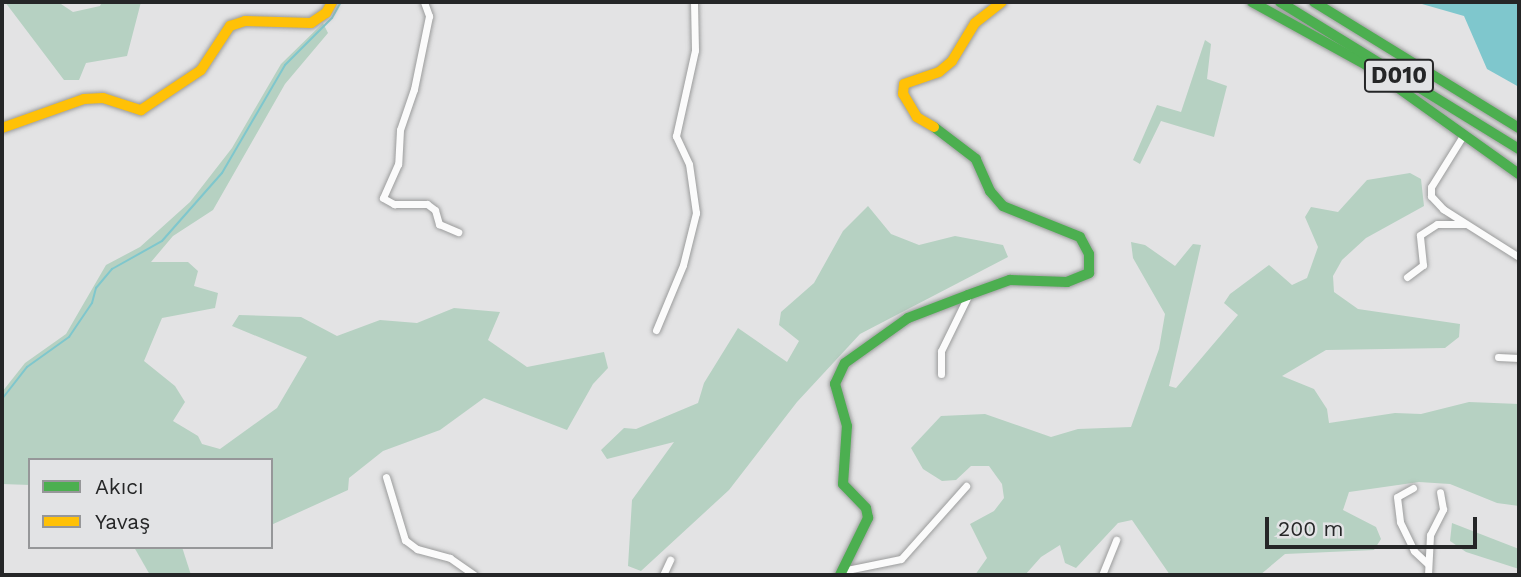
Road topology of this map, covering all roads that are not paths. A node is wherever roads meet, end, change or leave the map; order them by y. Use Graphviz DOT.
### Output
graph roads {
  1 [pos="332,2"];
  2 [pos="424,2"];
  3 [pos="694,2"];
  4 [pos="1002,2"];
  5 [pos="1252,2"];
  6 [pos="1280,2"];
  7 [pos="1314,2"];
  8 [pos="2,128"];
  9 [pos="1519,128"];
  10 [pos="1465,133"];
  11 [pos="1519,149"];
  12 [pos="1519,174"];
  13 [pos="1469,224"];
  14 [pos="458,232"];
  15 [pos="1519,257"];
  16 [pos="1406,277"];
  17 [pos="968,295"];
  18 [pos="656,330"];
  19 [pos="1498,357"];
  20 [pos="1519,358"];
  21 [pos="941,374"];
  22 [pos="386,477"];
  23 [pos="966,486"];
  24 [pos="1413,488"];
  25 [pos="1440,492"];
  26 [pos="1116,540"];
  27 [pos="670,560"];
  28 [pos="1428,564"];
  29 [pos="841,573"];
  30 [pos="474,575"];
  31 [pos="663,575"];
  32 [pos="1102,575"];
  33 [pos="1428,575"];
  1 -- 8 [label="main road"];
  2 -- 14 [label="street"];
  3 -- 18 [label="street"];
  4 -- 17 [label="main road"];
  5 -- 10 [label="main road"];
  6 -- 11 [label="main road, D010"];
  7 -- 9 [label="main road, D010"];
  10 -- 12 [label="main road"];
  10 -- 13 [label="street"];
  13 -- 15 [label="street"];
  13 -- 16 [label="street"];
  17 -- 21 [label="street"];
  17 -- 29 [label="main road"];
  19 -- 20 [label="street"];
  22 -- 30 [label="street"];
  23 -- 29 [label="street"];
  24 -- 28 [label="street"];
  25 -- 28 [label="street"];
  26 -- 32 [label="street"];
  27 -- 31 [label="street"];
  28 -- 33 [label="street"];
}
